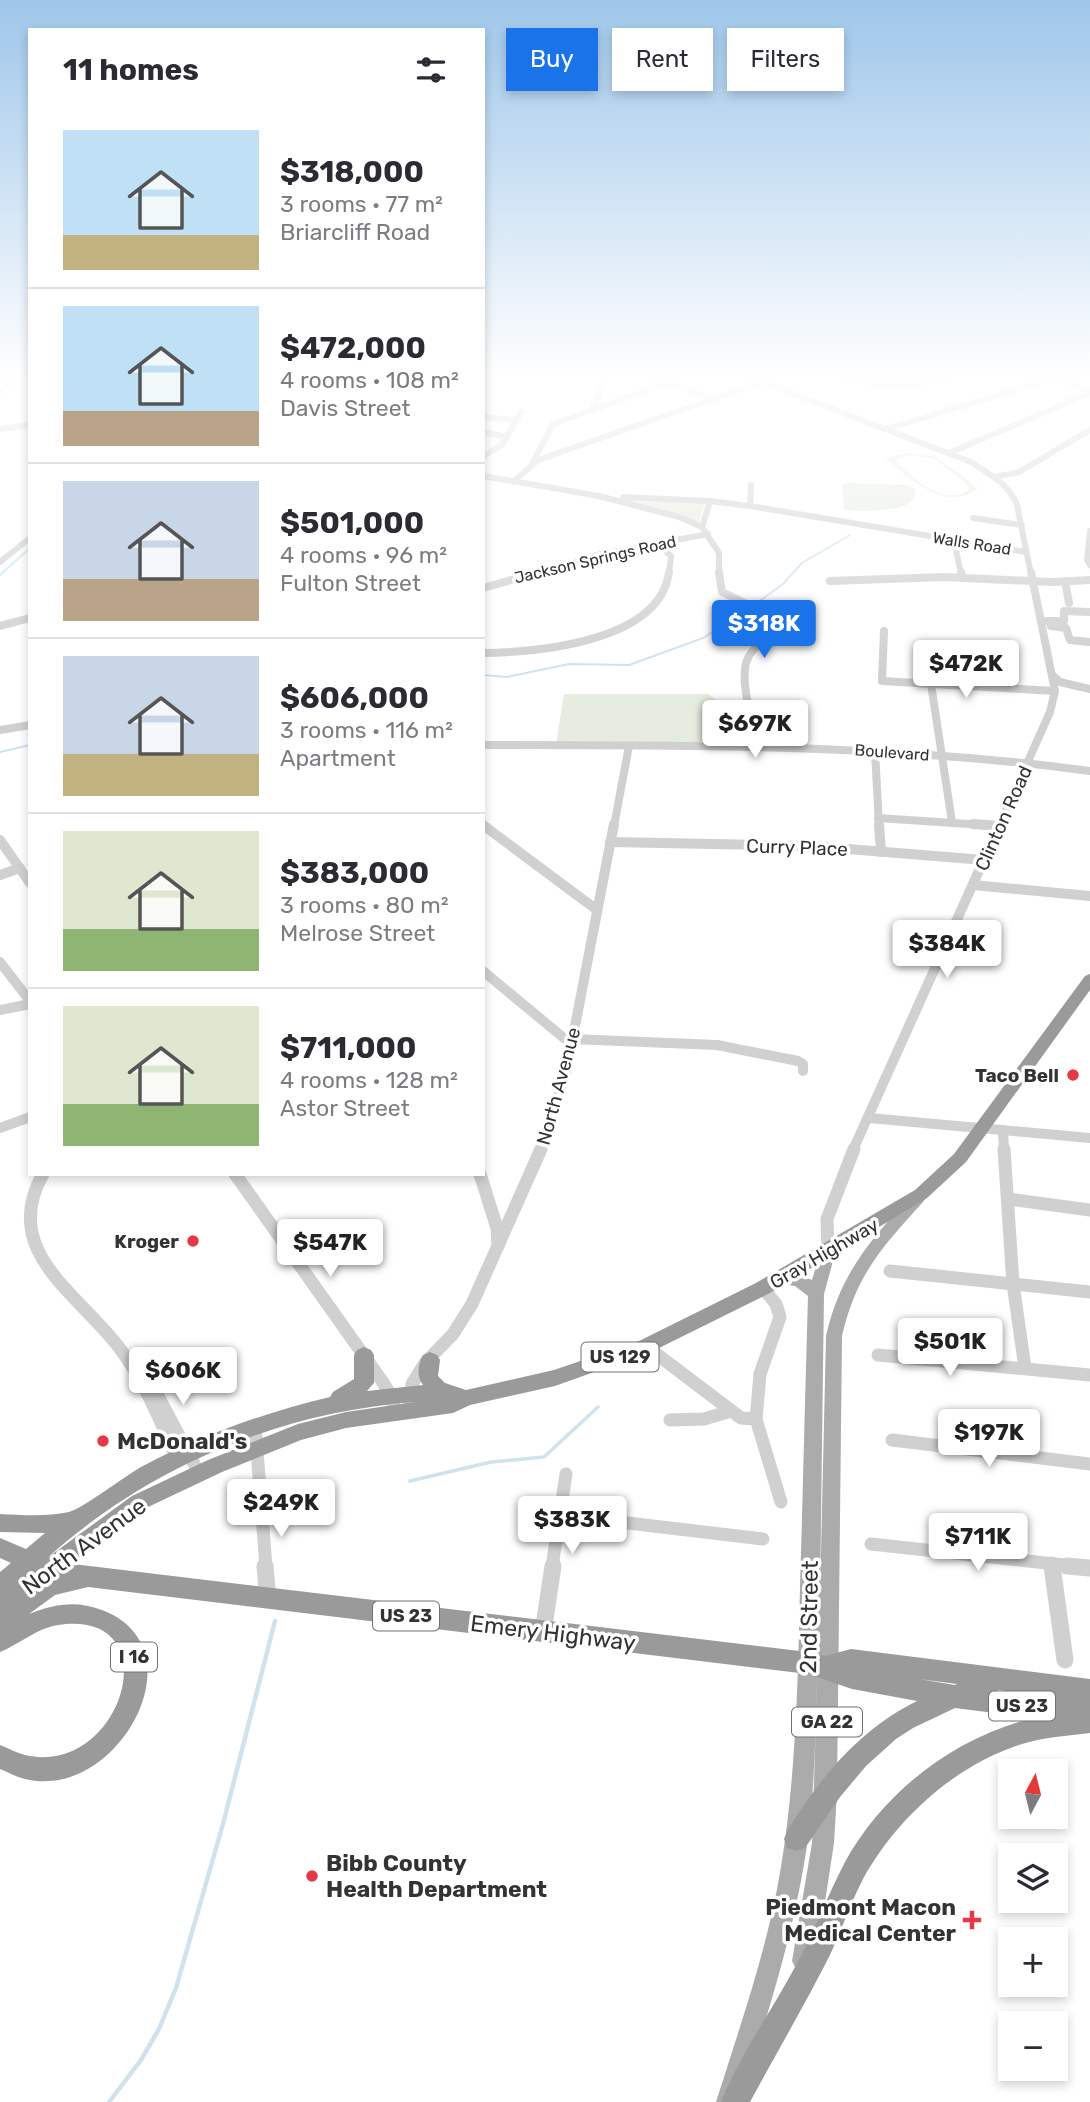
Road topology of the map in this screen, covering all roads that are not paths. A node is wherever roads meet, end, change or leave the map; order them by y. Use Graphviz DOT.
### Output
graph roads {
  1 [pos="521,474"];
  2 [pos="989,474"];
  3 [pos="1009,474"];
  4 [pos="485,476"];
  5 [pos="995,477"];
  6 [pos="513,482"];
  7 [pos="751,485"];
  8 [pos="599,496"];
  9 [pos="710,501"];
  10 [pos="750,506"];
  11 [pos="973,518"];
  12 [pos="1022,525"];
  13 [pos="702,527"];
  14 [pos="1090,531"];
  15 [pos="708,534"];
  16 [pos="28,540"];
  17 [pos="954,540"];
  18 [pos="656,543"];
  19 [pos="1026,552"];
  20 [pos="0,562"];
  21 [pos="1090,565"];
  22 [pos="962,577"];
  23 [pos="1032,579"];
  24 [pos="1090,580"];
  25 [pos="830,581"];
  26 [pos="1065,581"];
  27 [pos="485,587"];
  28 [pos="1069,603"];
  29 [pos="1090,612"];
  30 [pos="28,619"];
  31 [pos="1041,623"];
  32 [pos="1065,625"];
  33 [pos="0,626"];
  34 [pos="884,631"];
  35 [pos="1090,642"];
  36 [pos="485,653"];
  37 [pos="1052,675"];
  38 [pos="932,684"];
  39 [pos="1090,689"];
  40 [pos="1054,690"];
  41 [pos="28,725"];
  42 [pos="0,730"];
  43 [pos="485,745"];
  44 [pos="629,746"];
  45 [pos="756,746"];
  46 [pos="875,751"];
  47 [pos="941,755"];
  48 [pos="1028,762"];
  49 [pos="1090,771"];
  50 [pos="878,818"];
  51 [pos="952,822"];
  52 [pos="485,826"];
  53 [pos="999,826"];
  54 [pos="0,840"];
  55 [pos="610,842"];
  56 [pos="881,852"];
  57 [pos="984,860"];
  58 [pos="24,869"];
  59 [pos="0,874"];
  60 [pos="973,885"];
  61 [pos="1090,897"];
  62 [pos="597,910"];
  63 [pos="0,962"];
  64 [pos="485,973"];
  65 [pos="1090,979"];
  66 [pos="28,999"];
  67 [pos="28,1003"];
  68 [pos="0,1010"];
  69 [pos="572,1042"];
  70 [pos="803,1070"];
  71 [pos="28,1117"];
  72 [pos="869,1118"];
  73 [pos="0,1128"];
  74 [pos="982,1128"];
  75 [pos="1003,1130"];
  76 [pos="1090,1138"];
  77 [pos="42,1176"];
  78 [pos="236,1176"];
  79 [pos="481,1176"];
  80 [pos="921,1194"];
  81 [pos="1009,1199"];
  82 [pos="1090,1210"];
  83 [pos="498,1249"];
  84 [pos="828,1250"];
  85 [pos="890,1270"];
  86 [pos="772,1283"];
  87 [pos="1013,1284"];
  88 [pos="1090,1292"];
  89 [pos="816,1294"];
  90 [pos="646,1346"];
  91 [pos="364,1355"];
  92 [pos="878,1355"];
  93 [pos="430,1360"];
  94 [pos="1025,1368"];
  95 [pos="1090,1375"];
  96 [pos="457,1395"];
  97 [pos="400,1403"];
  98 [pos="314,1408"];
  99 [pos="731,1411"];
  100 [pos="756,1419"];
  101 [pos="670,1420"];
  102 [pos="255,1426"];
  103 [pos="892,1440"];
  104 [pos="257,1447"];
  105 [pos="189,1462"];
  106 [pos="1090,1464"];
  107 [pos="566,1474"];
  108 [pos="781,1502"];
  109 [pos="560,1515"];
  110 [pos="75,1521"];
  111 [pos="0,1523"];
  112 [pos="763,1539"];
  113 [pos="871,1544"];
  114 [pos="0,1548"];
  115 [pos="31,1559"];
  116 [pos="1052,1563"];
  117 [pos="1090,1568"];
  118 [pos="52,1570"];
  119 [pos="90,1578"];
  120 [pos="0,1586"];
  121 [pos="268,1600"];
  122 [pos="0,1609"];
  123 [pos="0,1622"];
  124 [pos="543,1632"];
  125 [pos="0,1641"];
  126 [pos="1065,1661"];
  127 [pos="818,1664"];
  128 [pos="999,1679"];
  129 [pos="1090,1690"];
  130 [pos="954,1698"];
  131 [pos="1090,1710"];
  132 [pos="1090,1722"];
  133 [pos="0,1757"];
  134 [pos="826,1793"];
  135 [pos="796,1839"];
  136 [pos="799,1984"];
  137 [pos="728,2102"];
  138 [pos="735,2102"];
  1 -- 6 [label="street"];
  2 -- 5 [label="street"];
  3 -- 5 [label="street"];
  4 -- 6 [label="street"];
  5 -- 12 [label="street, Clinton Road"];
  6 -- 8 [label="street"];
  7 -- 10 [label="street"];
  8 -- 9 [label="street, Walls Road"];
  8 -- 13 [label="street"];
  9 -- 10 [label="street, Walls Road"];
  9 -- 13 [label="street"];
  10 -- 17 [label="street, Walls Road"];
  11 -- 12 [label="street"];
  12 -- 19 [label="street, Clinton Road"];
  13 -- 15 [label="street"];
  14 -- 21 [label="street"];
  15 -- 18 [label="street, Jackson Springs Road"];
  15 -- 45 [label="street"];
  16 -- 20 [label="street"];
  17 -- 19 [label="street, Walls Road"];
  17 -- 22 [label="street"];
  18 -- 27 [label="street, Jackson Springs Road"];
  18 -- 36 [label="street"];
  19 -- 23 [label="street, Clinton Road"];
  22 -- 23 [label="street"];
  22 -- 25 [label="street"];
  23 -- 26 [label="street"];
  23 -- 31 [label="street, Clinton Road"];
  24 -- 26 [label="street"];
  26 -- 28 [label="street"];
  29 -- 32 [label="street"];
  30 -- 33 [label="street"];
  31 -- 32 [label="street"];
  31 -- 37 [label="street, Clinton Road"];
  32 -- 35 [label="street"];
  34 -- 38 [label="street"];
  37 -- 39 [label="street"];
  37 -- 40 [label="street, Clinton Road"];
  38 -- 40 [label="street"];
  38 -- 47 [label="street"];
  39 -- 40 [label="street"];
  40 -- 48 [label="street, Clinton Road"];
  41 -- 42 [label="street"];
  43 -- 44 [label="street, Boulevard"];
  44 -- 45 [label="street, Boulevard"];
  44 -- 55 [label="street, North Avenue"];
  45 -- 46 [label="street, Boulevard"];
  46 -- 47 [label="street, Boulevard"];
  46 -- 50 [label="street"];
  47 -- 48 [label="street, Boulevard"];
  47 -- 51 [label="street"];
  48 -- 49 [label="street, Boulevard"];
  48 -- 53 [label="street, Clinton Road"];
  50 -- 51 [label="street"];
  50 -- 56 [label="street"];
  51 -- 53 [label="street"];
  52 -- 62 [label="street"];
  53 -- 57 [label="street, Clinton Road"];
  54 -- 58 [label="street"];
  55 -- 56 [label="street, Curry Place"];
  55 -- 62 [label="street, North Avenue"];
  56 -- 57 [label="street, Curry Place"];
  57 -- 60 [label="street, Clinton Road"];
  58 -- 59 [label="street"];
  60 -- 61 [label="street"];
  60 -- 72 [label="street, Clinton Road"];
  62 -- 69 [label="street, North Avenue"];
  63 -- 66 [label="street"];
  64 -- 69 [label="street"];
  65 -- 74 [label="highway, Gray Highway / US 129"];
  67 -- 68 [label="street"];
  69 -- 70 [label="street"];
  69 -- 83 [label="street, North Avenue"];
  71 -- 73 [label="street"];
  72 -- 74 [label="street"];
  72 -- 84 [label="street, Clinton Road"];
  74 -- 75 [label="street"];
  74 -- 80 [label="highway, Gray Highway / US 129"];
  75 -- 76 [label="street"];
  75 -- 81 [label="street"];
  77 -- 105 [label="street"];
  78 -- 91 [label="street"];
  79 -- 83 [label="street"];
  80 -- 84 [label="highway, Gray Highway / US 129"];
  80 -- 127 [label="main road, 2nd Street"];
  81 -- 82 [label="street"];
  81 -- 87 [label="street"];
  83 -- 93 [label="street, North Avenue"];
  84 -- 86 [label="highway, Gray Highway / US 129"];
  84 -- 89 [label="main road, 2nd Street"];
  85 -- 87 [label="street"];
  86 -- 89 [label="main road"];
  86 -- 90 [label="highway, Gray Highway / US 129"];
  86 -- 100 [label="street"];
  87 -- 88 [label="street"];
  87 -- 94 [label="street"];
  89 -- 127 [label="main road, 2nd Street"];
  90 -- 96 [label="highway, Gray Highway / US 129"];
  90 -- 99 [label="street"];
  91 -- 97 [label="street"];
  91 -- 98 [label="highway"];
  92 -- 94 [label="street"];
  93 -- 96 [label="highway"];
  93 -- 97 [label="street, North Avenue"];
  94 -- 95 [label="street"];
  96 -- 97 [label="highway, North Avenue / US 129"];
  97 -- 98 [label="highway, North Avenue / US 129"];
  97 -- 104 [label="highway, North Avenue / US 129"];
  98 -- 102 [label="highway, North Avenue / US 129"];
  99 -- 100 [label="street"];
  99 -- 101 [label="street"];
  100 -- 108 [label="street"];
  102 -- 104 [label="street"];
  102 -- 105 [label="highway, North Avenue / US 129"];
  103 -- 106 [label="street"];
  104 -- 105 [label="highway, North Avenue / US 129"];
  104 -- 121 [label="street"];
  105 -- 110 [label="highway, North Avenue / US 129"];
  105 -- 118 [label="highway, North Avenue / US 129"];
  107 -- 109 [label="street"];
  109 -- 112 [label="street"];
  109 -- 124 [label="street"];
  110 -- 111 [label="highway"];
  110 -- 115 [label="highway, North Avenue / US 129"];
  113 -- 116 [label="street"];
  114 -- 115 [label="highway, Emery Highway"];
  115 -- 118 [label="highway, Emery Highway / US 23"];
  115 -- 120 [label="highway, North Avenue"];
  116 -- 117 [label="street"];
  116 -- 126 [label="street"];
  118 -- 119 [label="highway, Emery Highway / US 23"];
  118 -- 122 [label="highway, North Avenue / US 129"];
  119 -- 121 [label="highway, Emery Highway / US 23"];
  119 -- 123 [label="highway, US 23"];
  121 -- 124 [label="highway, Emery Highway / US 23"];
  124 -- 127 [label="highway, Emery Highway / US 23"];
  125 -- 133 [label="highway, I 16"];
  127 -- 128 [label="highway, Emery Highway / US 23"];
  127 -- 130 [label="highway, Emery Highway / US 23"];
  127 -- 134 [label="main road, 2nd Street / GA 22"];
  127 -- 135 [label="main road, 2nd Street / GA 22"];
  128 -- 129 [label="highway, Emery Highway / US 23"];
  128 -- 130 [label="highway"];
  130 -- 131 [label="highway, Emery Highway / US 23"];
  130 -- 134 [label="highway"];
  132 -- 136 [label="highway"];
  134 -- 135 [label="highway"];
  134 -- 136 [label="main road, 2nd Street / GA 22"];
  135 -- 137 [label="main road, 2nd Street / GA 22"];
  136 -- 138 [label="highway"];
}
